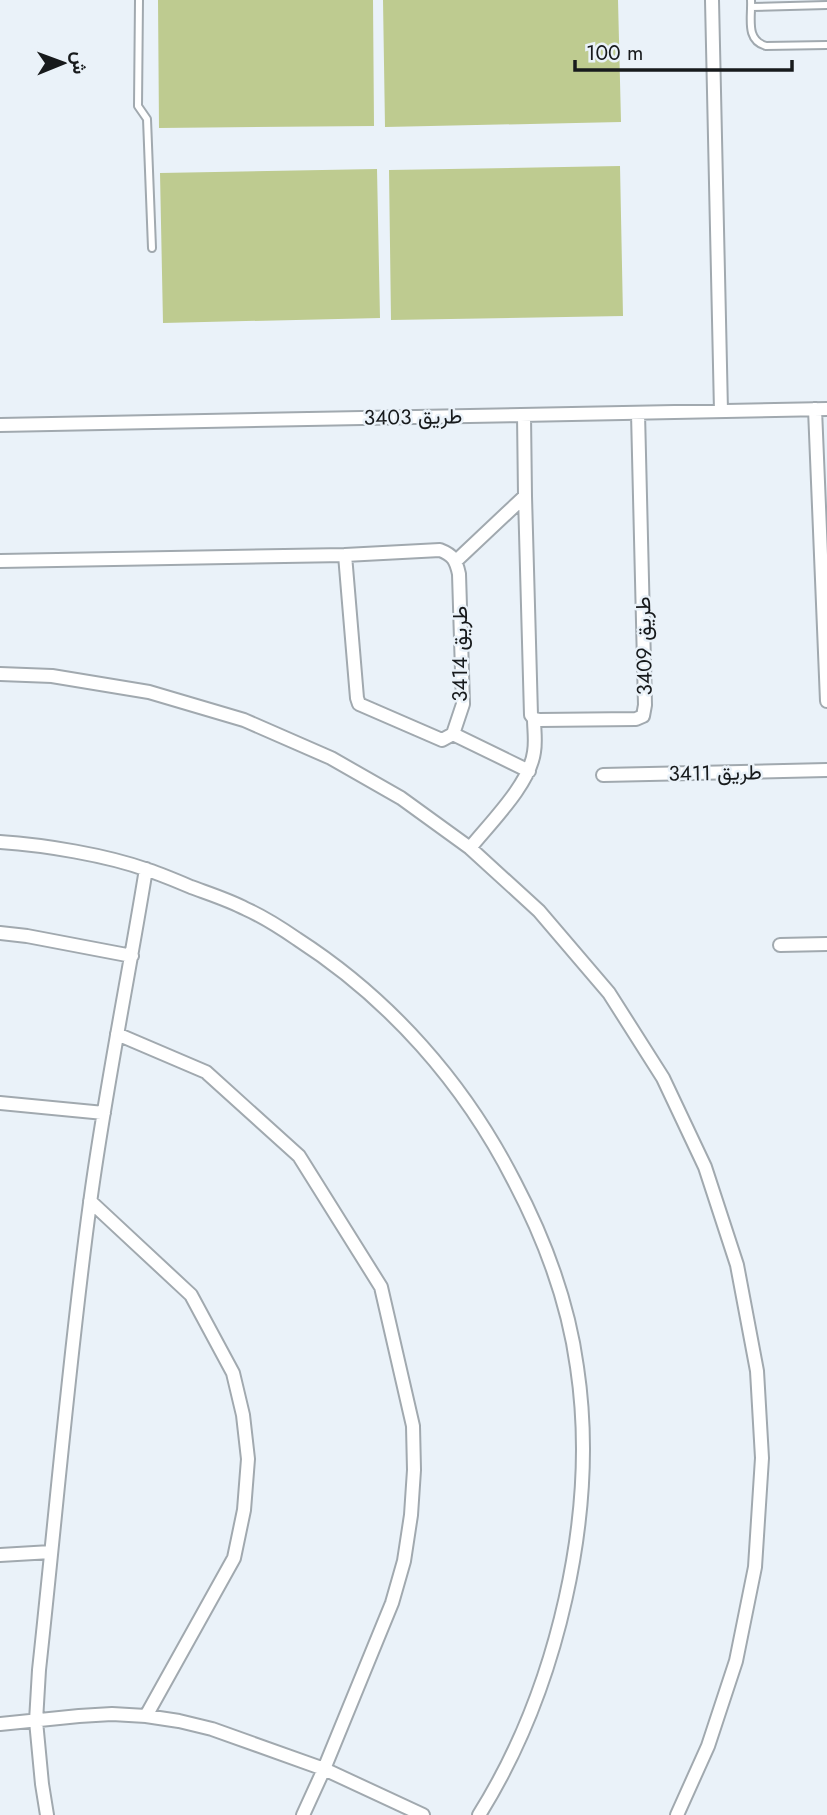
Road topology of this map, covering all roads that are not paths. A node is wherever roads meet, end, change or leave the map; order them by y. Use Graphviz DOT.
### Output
graph roads {
  1 [pos="139,0"];
  2 [pos="712,0"];
  3 [pos="751,4"];
  4 [pos="827,5"];
  5 [pos="827,45"];
  6 [pos="152,248"];
  7 [pos="821,410"];
  8 [pos="721,411"];
  9 [pos="638,412"];
  10 [pos="524,415"];
  11 [pos="0,425"];
  12 [pos="525,496"];
  13 [pos="823,500"];
  14 [pos="345,555"];
  15 [pos="0,561"];
  16 [pos="456,561"];
  17 [pos="0,674"];
  18 [pos="827,701"];
  19 [pos="534,719"];
  20 [pos="453,734"];
  21 [pos="827,770"];
  22 [pos="529,771"];
  23 [pos="603,775"];
  24 [pos="0,842"];
  25 [pos="470,848"];
  26 [pos="146,869"];
  27 [pos="0,933"];
  28 [pos="827,944"];
  29 [pos="780,945"];
  30 [pos="132,956"];
  31 [pos="117,1034"];
  32 [pos="0,1103"];
  33 [pos="104,1112"];
  34 [pos="90,1201"];
  35 [pos="51,1552"];
  36 [pos="0,1555"];
  37 [pos="146,1716"];
  38 [pos="36,1721"];
  39 [pos="0,1724"];
  40 [pos="324,1769"];
  41 [pos="47,1815"];
  42 [pos="303,1815"];
  43 [pos="422,1815"];
  44 [pos="479,1815"];
  45 [pos="677,1815"];
  1 -- 6 [label="lane"];
  2 -- 8 [label="street"];
  3 -- 4 [label="lane"];
  3 -- 5 [label="lane"];
  7 -- 8 [label="street, طريق 3403"];
  7 -- 13 [label="street"];
  8 -- 9 [label="street, طريق 3403"];
  9 -- 10 [label="street, طريق 3403"];
  9 -- 19 [label="street, طريق 3409"];
  10 -- 11 [label="street, طريق 3403"];
  10 -- 12 [label="street"];
  12 -- 16 [label="street"];
  12 -- 19 [label="street"];
  13 -- 18 [label="street"];
  14 -- 15 [label="street"];
  14 -- 16 [label="street"];
  14 -- 20 [label="street"];
  16 -- 20 [label="street, طريق 3414"];
  17 -- 25 [label="street"];
  19 -- 22 [label="street"];
  20 -- 22 [label="street"];
  21 -- 23 [label="street, طريق 3411"];
  22 -- 25 [label="street"];
  24 -- 26 [label="street"];
  25 -- 45 [label="street"];
  26 -- 30 [label="street"];
  26 -- 44 [label="street"];
  27 -- 30 [label="street"];
  28 -- 29 [label="street"];
  30 -- 31 [label="street"];
  31 -- 33 [label="street"];
  31 -- 40 [label="street"];
  32 -- 33 [label="street"];
  33 -- 34 [label="street"];
  34 -- 35 [label="street"];
  34 -- 37 [label="street"];
  35 -- 36 [label="street"];
  35 -- 38 [label="street"];
  37 -- 38 [label="street"];
  37 -- 40 [label="street"];
  38 -- 39 [label="street"];
  38 -- 41 [label="street"];
  40 -- 42 [label="street"];
  40 -- 43 [label="street"];
}
